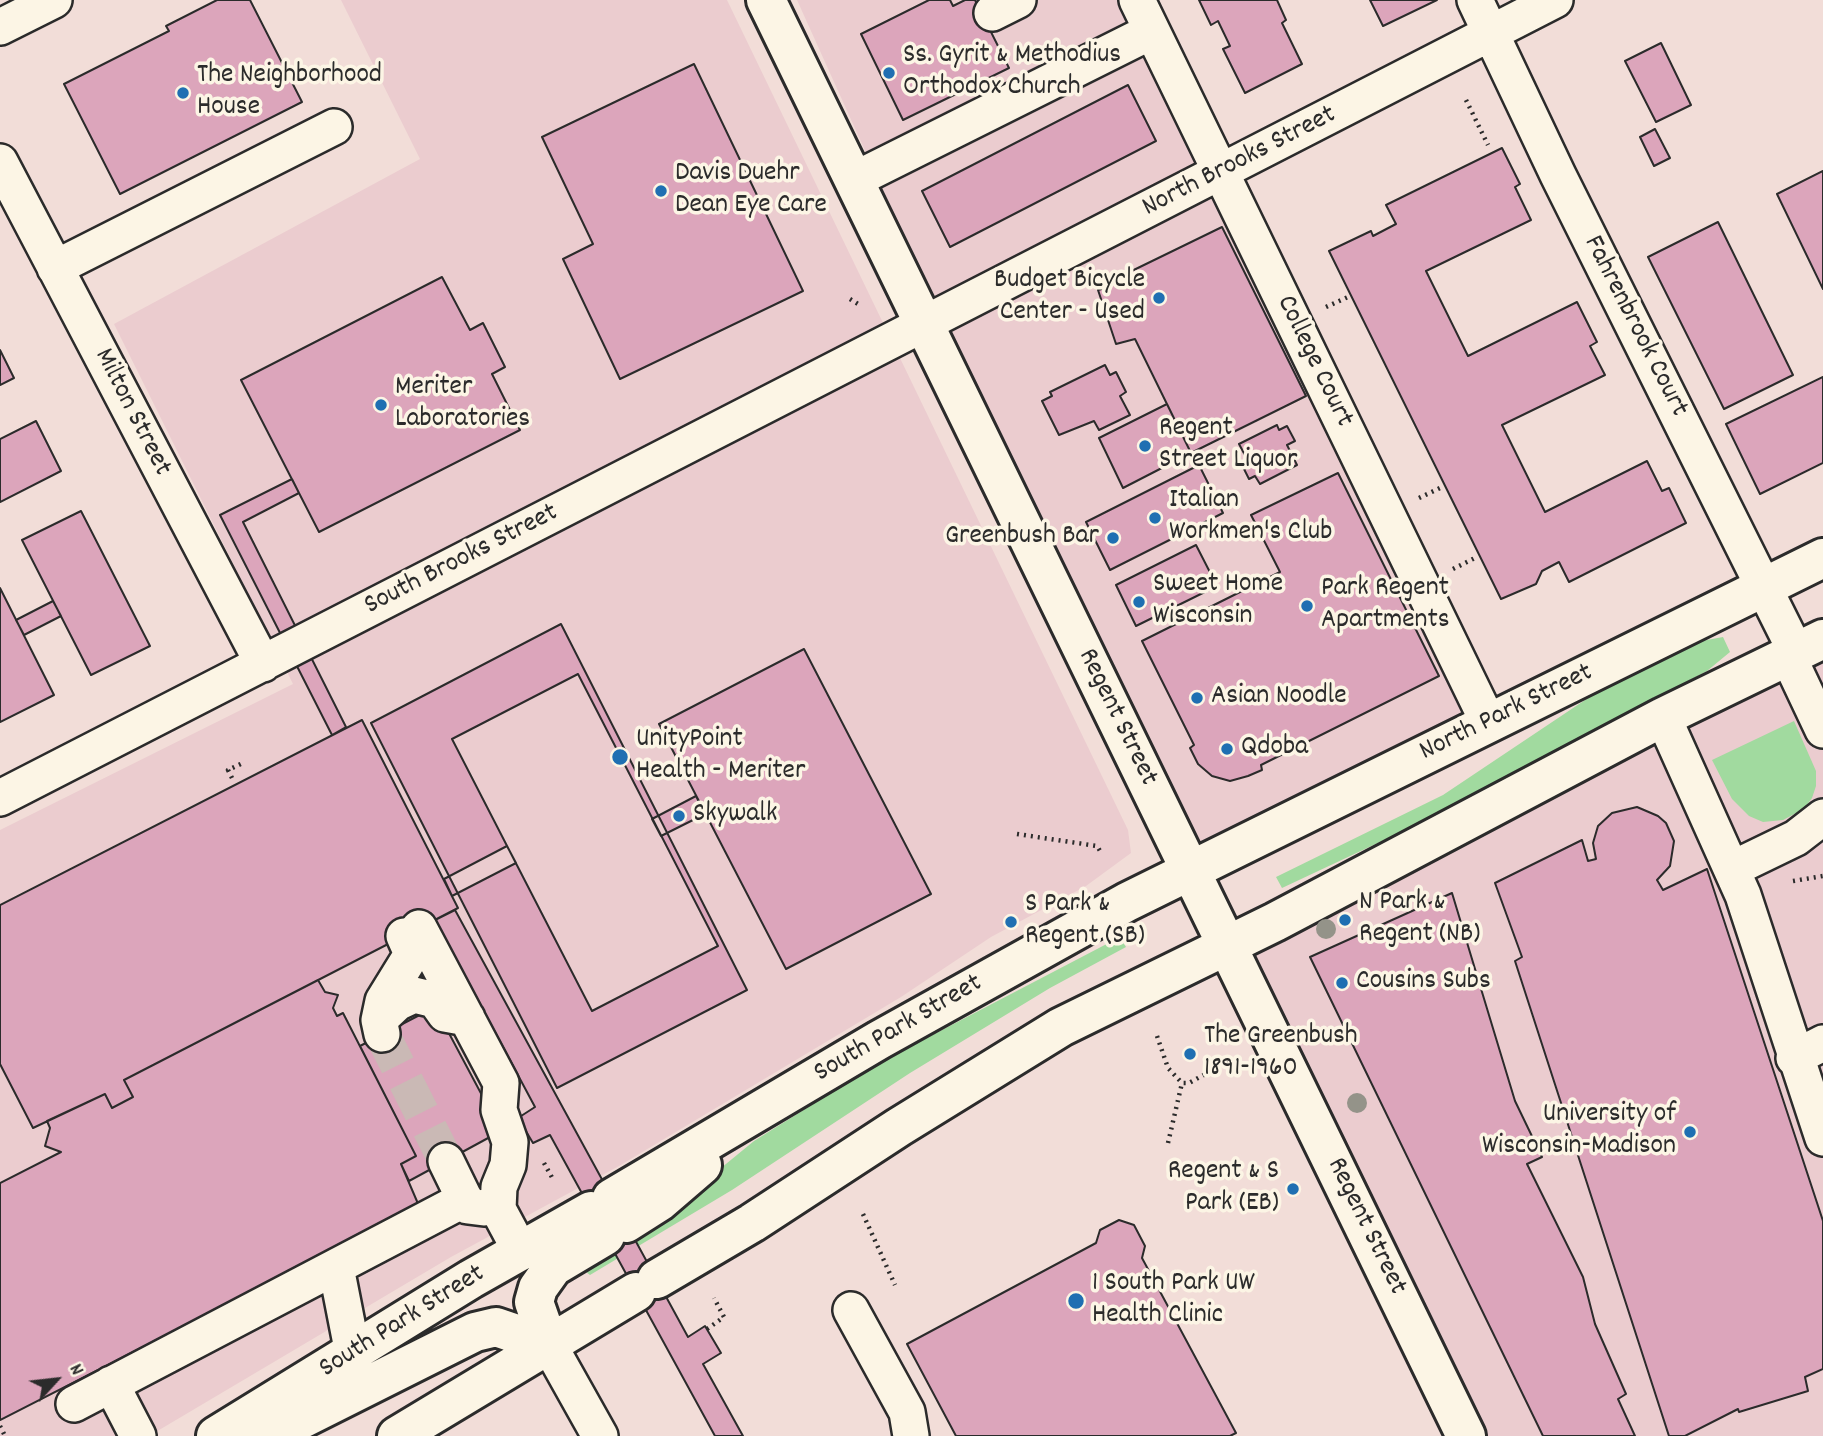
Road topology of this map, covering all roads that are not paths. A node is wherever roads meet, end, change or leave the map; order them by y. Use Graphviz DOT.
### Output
graph roads {
  1 [pos="54,0"];
  2 [pos="766,0"];
  3 [pos="1137,0"];
  4 [pos="1475,0"];
  5 [pos="1555,0"];
  6 [pos="0,27"];
  7 [pos="1152,31"];
  8 [pos="1492,34"];
  9 [pos="334,127"];
  10 [pos="0,162"];
  11 [pos="1220,173"];
  12 [pos="854,180"];
  13 [pos="55,268"];
  14 [pos="925,326"];
  15 [pos="1823,558"];
  16 [pos="1765,587"];
  17 [pos="1802,649"];
  18 [pos="263,664"];
  19 [pos="1662,717"];
  20 [pos="1489,724"];
  21 [pos="1823,730"];
  22 [pos="0,798"];
  23 [pos="1823,817"];
  24 [pos="1732,869"];
  25 [pos="1190,870"];
  26 [pos="1227,945"];
  27 [pos="467,1018"];
  28 [pos="1809,1050"];
  29 [pos="1823,1138"];
  30 [pos="509,1165"];
  31 [pos="454,1178"];
  32 [pos="498,1209"];
  33 [pos="608,1217"];
  34 [pos="521,1252"];
  35 [pos="336,1267"];
  36 [pos="851,1310"];
  37 [pos="549,1345"];
  38 [pos="353,1354"];
  39 [pos="111,1384"];
  40 [pos="74,1404"];
  41 [pos="138,1436"];
  42 [pos="216,1436"];
  43 [pos="268,1436"];
  44 [pos="397,1436"];
  45 [pos="600,1436"];
  46 [pos="911,1436"];
  47 [pos="1466,1436"];
  1 -- 6 [label="street"];
  2 -- 12 [label="main road, Regent Street"];
  3 -- 7 [label="street, College Court"];
  4 -- 8 [label="street, Fahrenbrook Court"];
  5 -- 8 [label="street, North Brooks Street"];
  7 -- 11 [label="street, College Court"];
  7 -- 12 [label="street"];
  8 -- 11 [label="street, North Brooks Street"];
  8 -- 16 [label="street, Fahrenbrook Court"];
  9 -- 13 [label="street"];
  10 -- 13 [label="street, Milton Street"];
  11 -- 14 [label="street, North Brooks Street"];
  11 -- 20 [label="street, College Court"];
  12 -- 14 [label="main road, Regent Street"];
  13 -- 18 [label="street, Milton Street"];
  14 -- 18 [label="street, South Brooks Street"];
  14 -- 25 [label="main road, Regent Street"];
  15 -- 16 [label="main road, North Park Street"];
  16 -- 17 [label="street, Fahrenbrook Court"];
  16 -- 20 [label="main road, North Park Street"];
  17 -- 19 [label="main road"];
  17 -- 21 [label="street, Fahrenbrook Court"];
  18 -- 22 [label="street, South Brooks Street"];
  19 -- 24 [label="street"];
  19 -- 26 [label="main road"];
  20 -- 25 [label="main road, North Park Street"];
  23 -- 24 [label="street"];
  24 -- 28 [label="street"];
  25 -- 26 [label="main road, Regent Street"];
  25 -- 33 [label="main road, South Park Street"];
  26 -- 37 [label="main road"];
  26 -- 47 [label="main road, Regent Street"];
  27 -- 27 [label="street"];
  27 -- 30 [label="street"];
  28 -- 29 [label="street"];
  30 -- 31 [label="street"];
  30 -- 32 [label="street"];
  31 -- 32 [label="street"];
  31 -- 35 [label="street"];
  32 -- 34 [label="street"];
  33 -- 34 [label="main road, South Park Street"];
  33 -- 37 [label="main road"];
  34 -- 38 [label="main road, South Park Street"];
  35 -- 38 [label="street"];
  35 -- 39 [label="street"];
  36 -- 46 [label="street"];
  37 -- 43 [label="main road"];
  37 -- 44 [label="main road"];
  37 -- 45 [label="street"];
  38 -- 42 [label="main road, South Park Street"];
  39 -- 40 [label="street"];
  39 -- 41 [label="street"];
}
